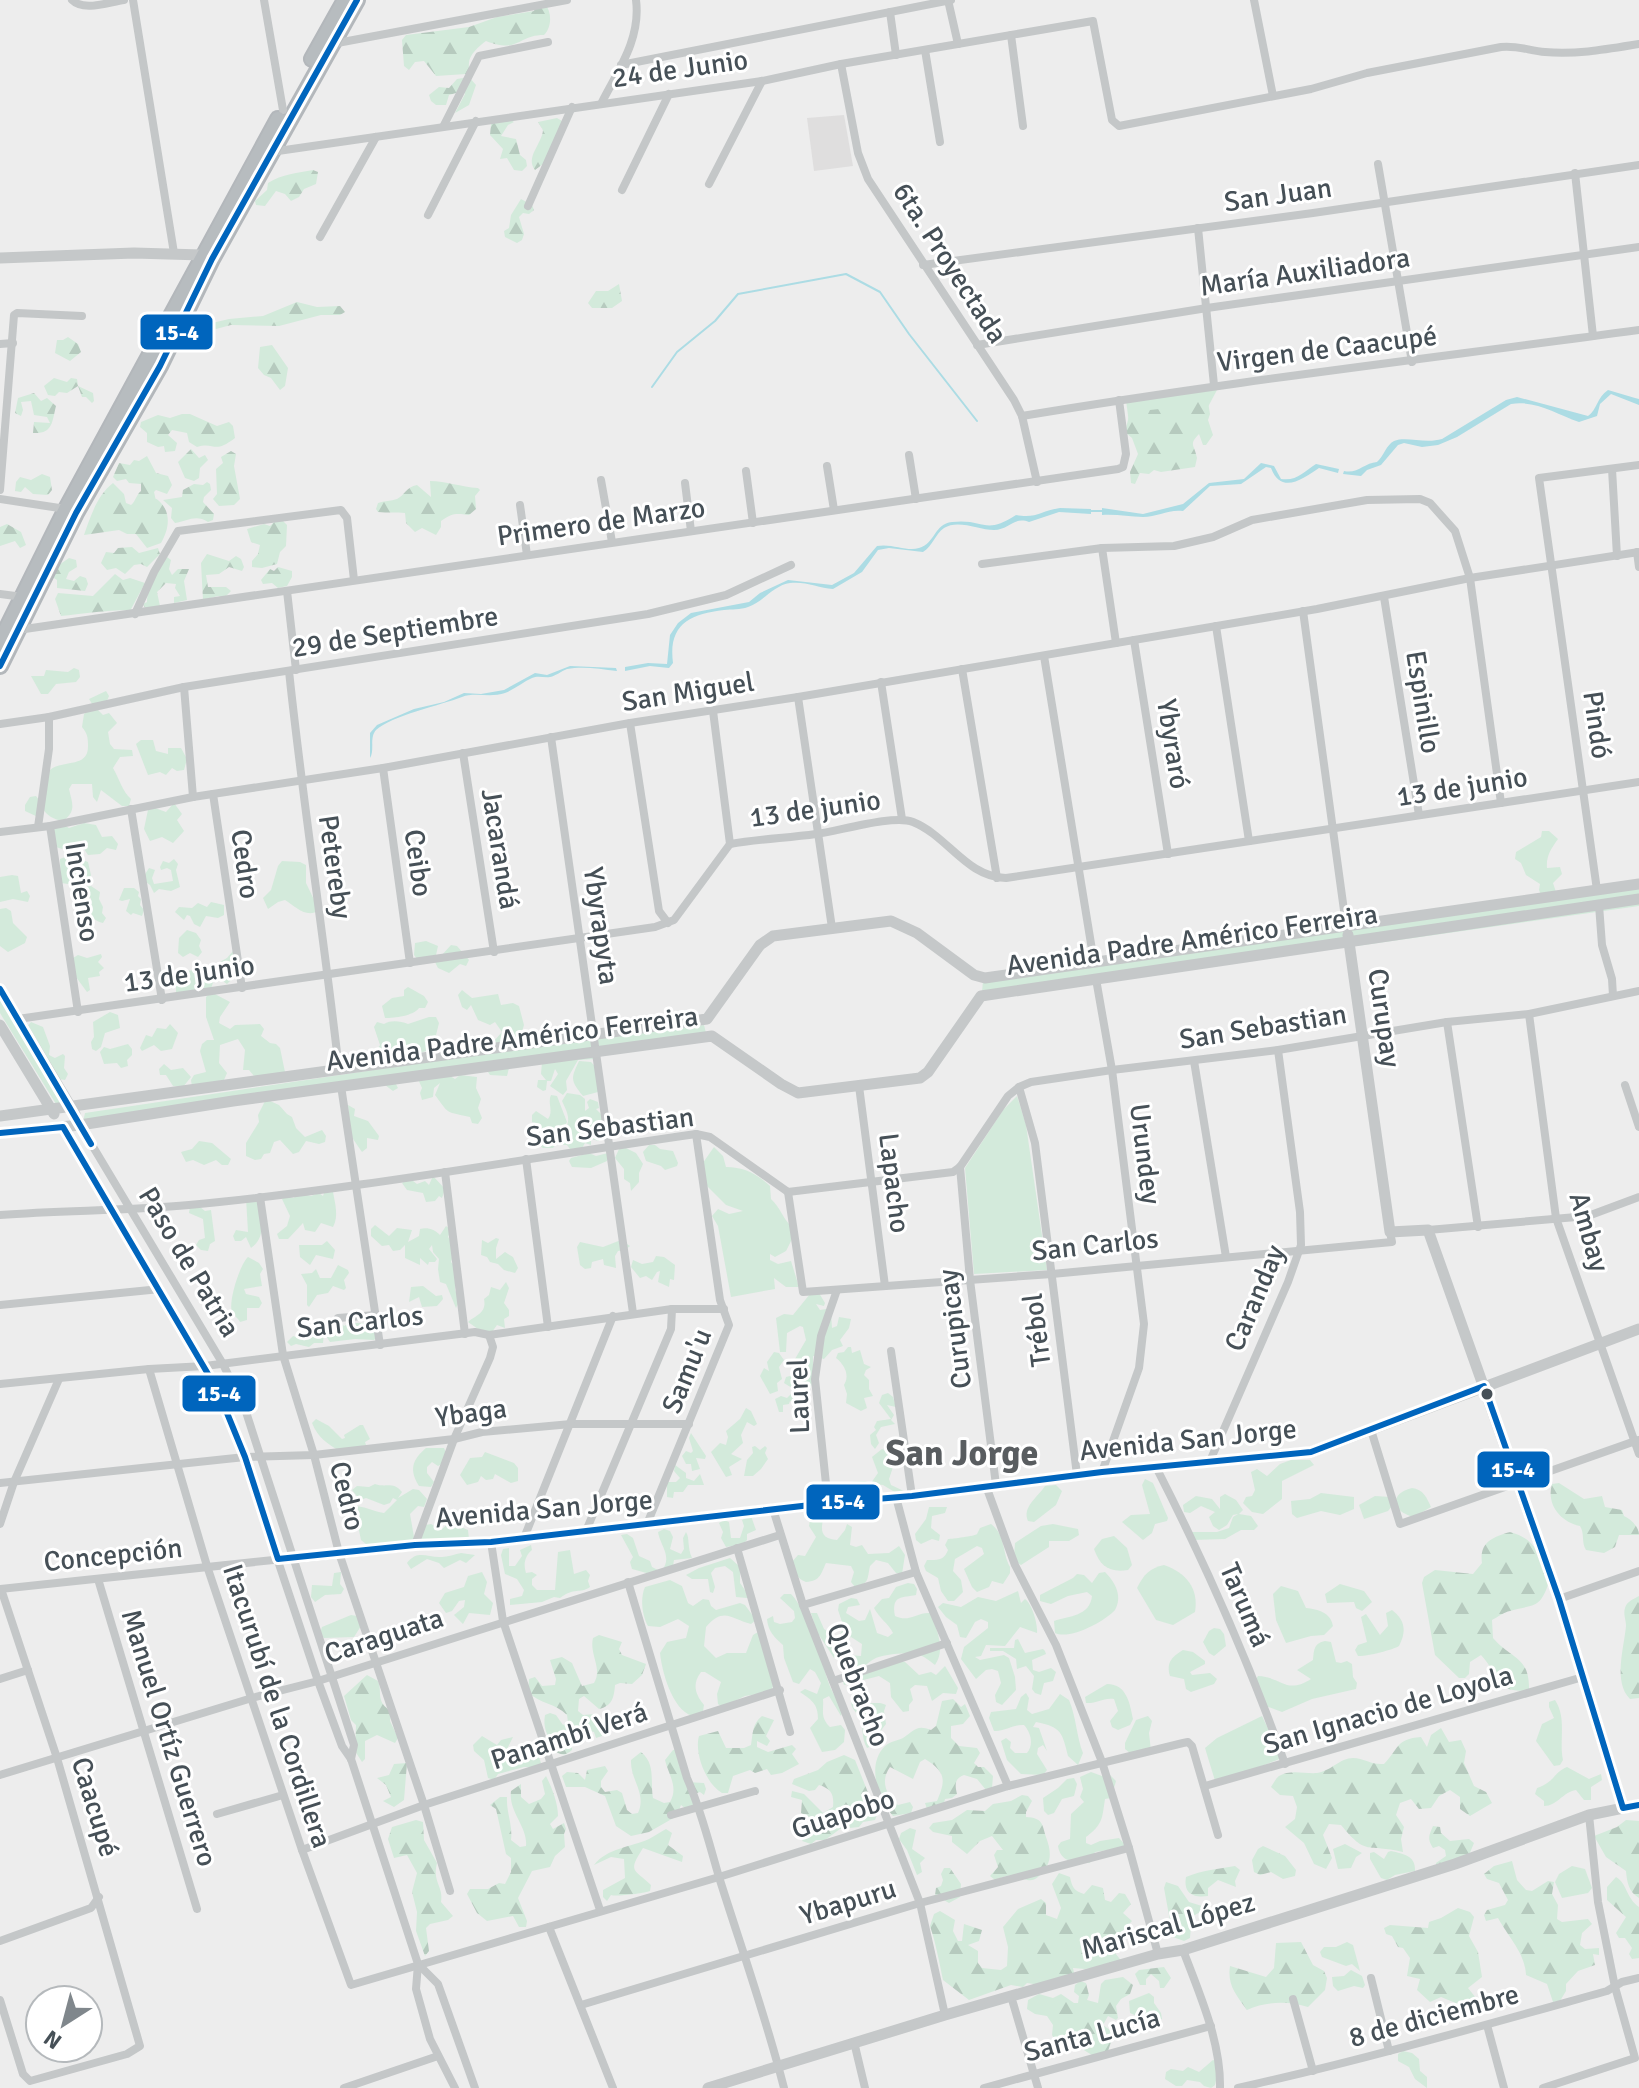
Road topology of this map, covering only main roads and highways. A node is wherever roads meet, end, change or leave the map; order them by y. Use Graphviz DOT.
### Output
graph roads {
  1 [pos="345,0"];
  2 [pos="357,0"];
  3 [pos="207,257"];
  4 [pos="71,511"];
  5 [pos="0,642"];
  6 [pos="0,666"];
  1 -- 3 [label="highway"];
  2 -- 3 [label="highway"];
  3 -- 4 [label="highway"];
  4 -- 5 [label="highway"];
  4 -- 6 [label="highway"];
}
